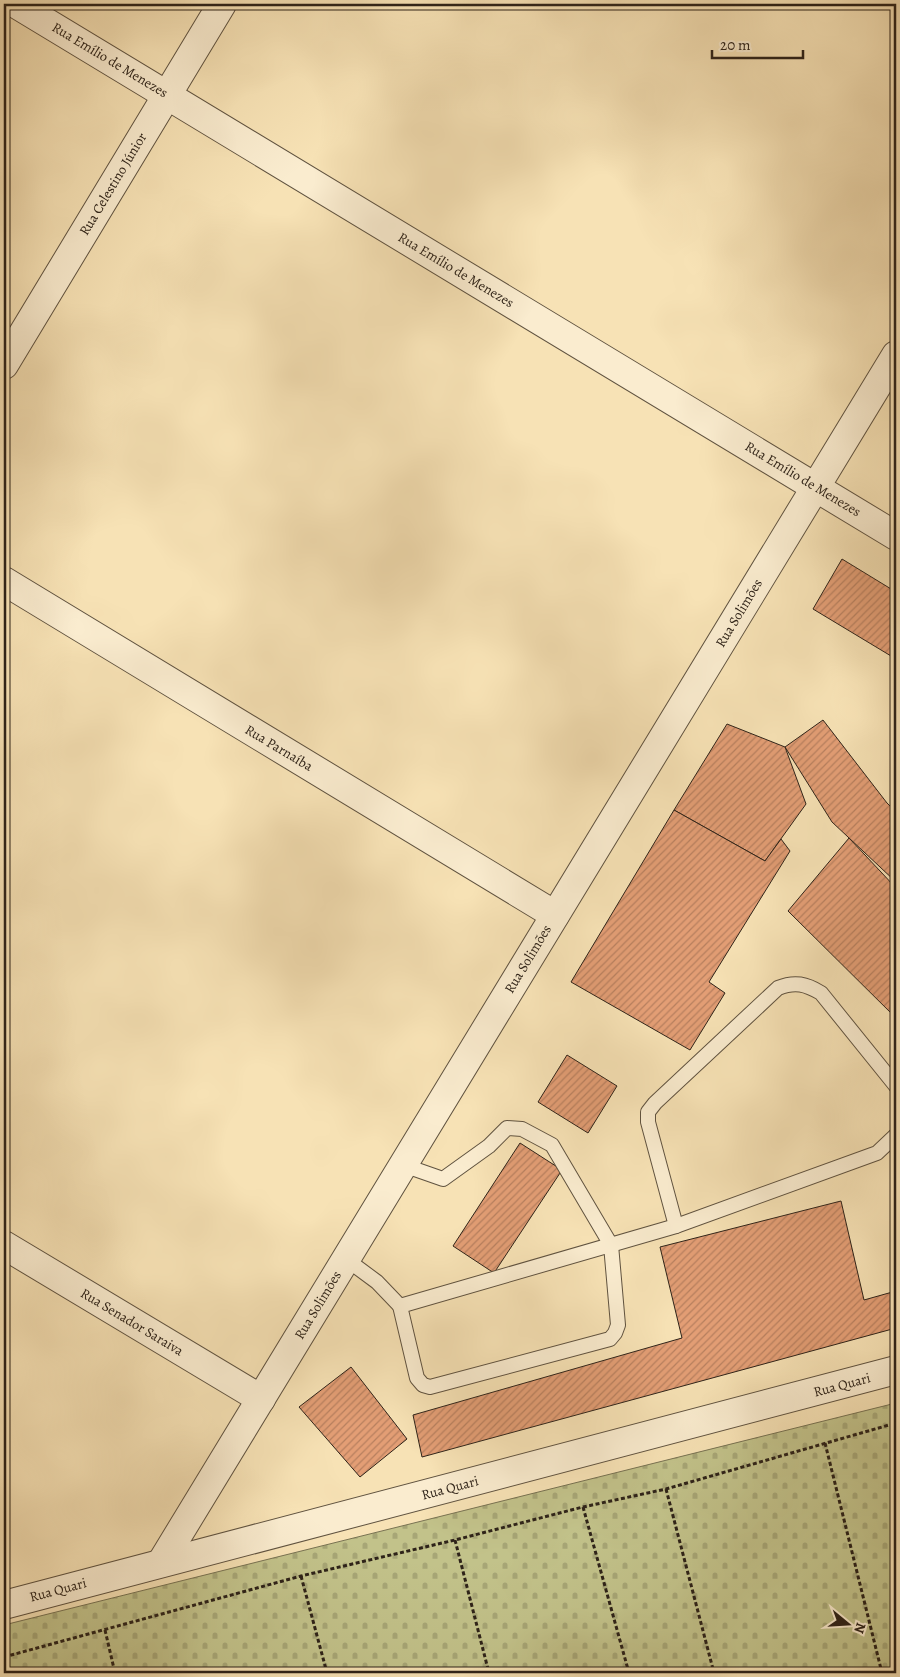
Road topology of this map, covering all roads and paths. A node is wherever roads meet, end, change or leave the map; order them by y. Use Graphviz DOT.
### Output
graph roads {
  1 [pos="16,4"];
  2 [pos="222,4"];
  3 [pos="167,94"];
  4 [pos="896,355"];
  5 [pos="4,365"];
  6 [pos="816,487"];
  7 [pos="896,536"];
  8 [pos="4,581"];
  9 [pos="555,915"];
  10 [pos="896,1086"];
  11 [pos="896,1135"];
  12 [pos="403,1165"];
  13 [pos="676,1226"];
  14 [pos="4,1245"];
  15 [pos="611,1245"];
  16 [pos="346,1259"];
  17 [pos="400,1306"];
  18 [pos="896,1370"];
  19 [pos="260,1399"];
  20 [pos="896,1423"];
  21 [pos="825,1443"];
  22 [pos="666,1489"];
  23 [pos="583,1507"];
  24 [pos="455,1540"];
  25 [pos="161,1563"];
  26 [pos="301,1576"];
  27 [pos="4,1605"];
  28 [pos="105,1630"];
  29 [pos="4,1658"];
  30 [pos="115,1673"];
  31 [pos="327,1673"];
  32 [pos="489,1673"];
  33 [pos="629,1673"];
  34 [pos="714,1673"];
  35 [pos="882,1673"];
  1 -- 3 [label="street, Rua Emílio de Menezes"];
  2 -- 3 [label="street, Rua Celestino Júnior"];
  3 -- 5 [label="street, Rua Celestino Júnior"];
  3 -- 6 [label="street, Rua Emílio de Menezes"];
  4 -- 6 [label="street, Rua Solimões"];
  6 -- 7 [label="street, Rua Emílio de Menezes"];
  6 -- 9 [label="street, Rua Solimões"];
  8 -- 9 [label="street, Rua Parnaíba"];
  9 -- 12 [label="street, Rua Solimões"];
  10 -- 13 [label="lane"];
  11 -- 13 [label="lane"];
  12 -- 15 [label="lane"];
  12 -- 16 [label="street, Rua Solimões"];
  13 -- 15 [label="lane"];
  14 -- 19 [label="street, Rua Senador Saraiva"];
  15 -- 17 [label="lane"];
  15 -- 17 [label="lane"];
  16 -- 17 [label="lane"];
  16 -- 19 [label="street, Rua Solimões"];
  18 -- 25 [label="street, Rua Quari"];
  19 -- 25 [label="street, Rua Solimões"];
  20 -- 21 [label="path"];
  21 -- 22 [label="path"];
  21 -- 35 [label="path"];
  22 -- 23 [label="path"];
  22 -- 34 [label="path"];
  23 -- 24 [label="path"];
  23 -- 33 [label="path"];
  24 -- 26 [label="path"];
  24 -- 32 [label="path"];
  25 -- 27 [label="street, Rua Quari"];
  26 -- 28 [label="path"];
  26 -- 31 [label="path"];
  28 -- 29 [label="path"];
  28 -- 30 [label="path"];
}
